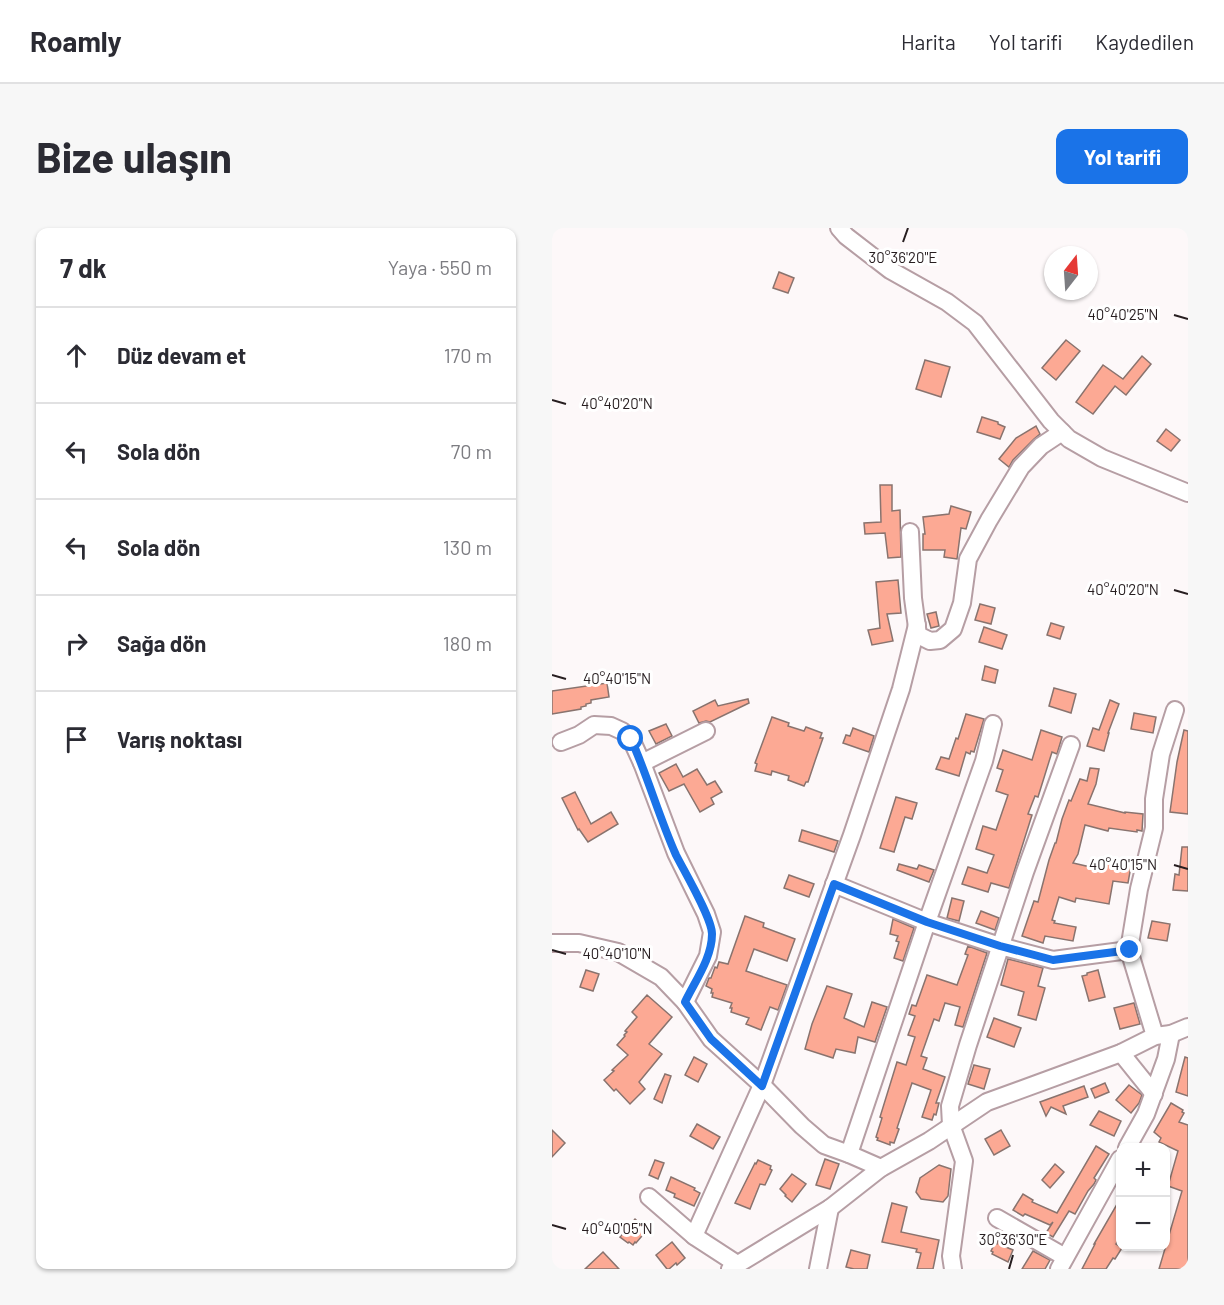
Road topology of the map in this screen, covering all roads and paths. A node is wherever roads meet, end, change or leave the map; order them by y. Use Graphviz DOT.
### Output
graph roads {
  1 [pos="839,228"];
  2 [pos="1062,432"];
  3 [pos="1188,494"];
  4 [pos="910,531"];
  5 [pos="917,625"];
  6 [pos="1175,710"];
  7 [pos="993,724"];
  8 [pos="706,731"];
  9 [pos="561,742"];
  10 [pos="1071,745"];
  11 [pos="642,763"];
  12 [pos="834,884"];
  13 [pos="927,922"];
  14 [pos="552,943"];
  15 [pos="1000,946"];
  16 [pos="1130,950"];
  17 [pos="685,1002"];
  18 [pos="1188,1028"];
  19 [pos="1163,1035"];
  20 [pos="1121,1053"];
  21 [pos="762,1086"];
  22 [pos="1154,1094"];
  23 [pos="951,1125"];
  24 [pos="1130,1143"];
  25 [pos="849,1154"];
  26 [pos="1116,1167"];
  27 [pos="881,1168"];
  28 [pos="649,1197"];
  29 [pos="830,1208"];
  30 [pos="997,1218"];
  31 [pos="694,1236"];
  32 [pos="1062,1263"];
  33 [pos="733,1267"];
  34 [pos="818,1269"];
  35 [pos="953,1269"];
  1 -- 2 [label="street"];
  2 -- 3 [label="street"];
  2 -- 5 [label="street"];
  4 -- 5 [label="street"];
  5 -- 12 [label="street"];
  6 -- 16 [label="street"];
  7 -- 13 [label="street"];
  8 -- 11 [label="street"];
  9 -- 11 [label="street"];
  10 -- 15 [label="street"];
  11 -- 17 [label="street"];
  12 -- 13 [label="street"];
  12 -- 21 [label="street"];
  13 -- 15 [label="street"];
  13 -- 25 [label="street"];
  14 -- 17 [label="street"];
  15 -- 16 [label="street"];
  15 -- 23 [label="street"];
  16 -- 19 [label="street"];
  17 -- 21 [label="street"];
  18 -- 19 [label="street"];
  19 -- 20 [label="street"];
  19 -- 22 [label="street"];
  20 -- 22 [label="street"];
  20 -- 23 [label="street"];
  21 -- 25 [label="street"];
  21 -- 31 [label="street"];
  22 -- 24 [label="street"];
  23 -- 27 [label="street"];
  23 -- 35 [label="street"];
  25 -- 27 [label="street"];
  26 -- 32 [label="street"];
  27 -- 29 [label="street"];
  28 -- 31 [label="street"];
  29 -- 33 [label="street"];
  29 -- 34 [label="street"];
  30 -- 32 [label="street"];
  31 -- 33 [label="street"];
}
